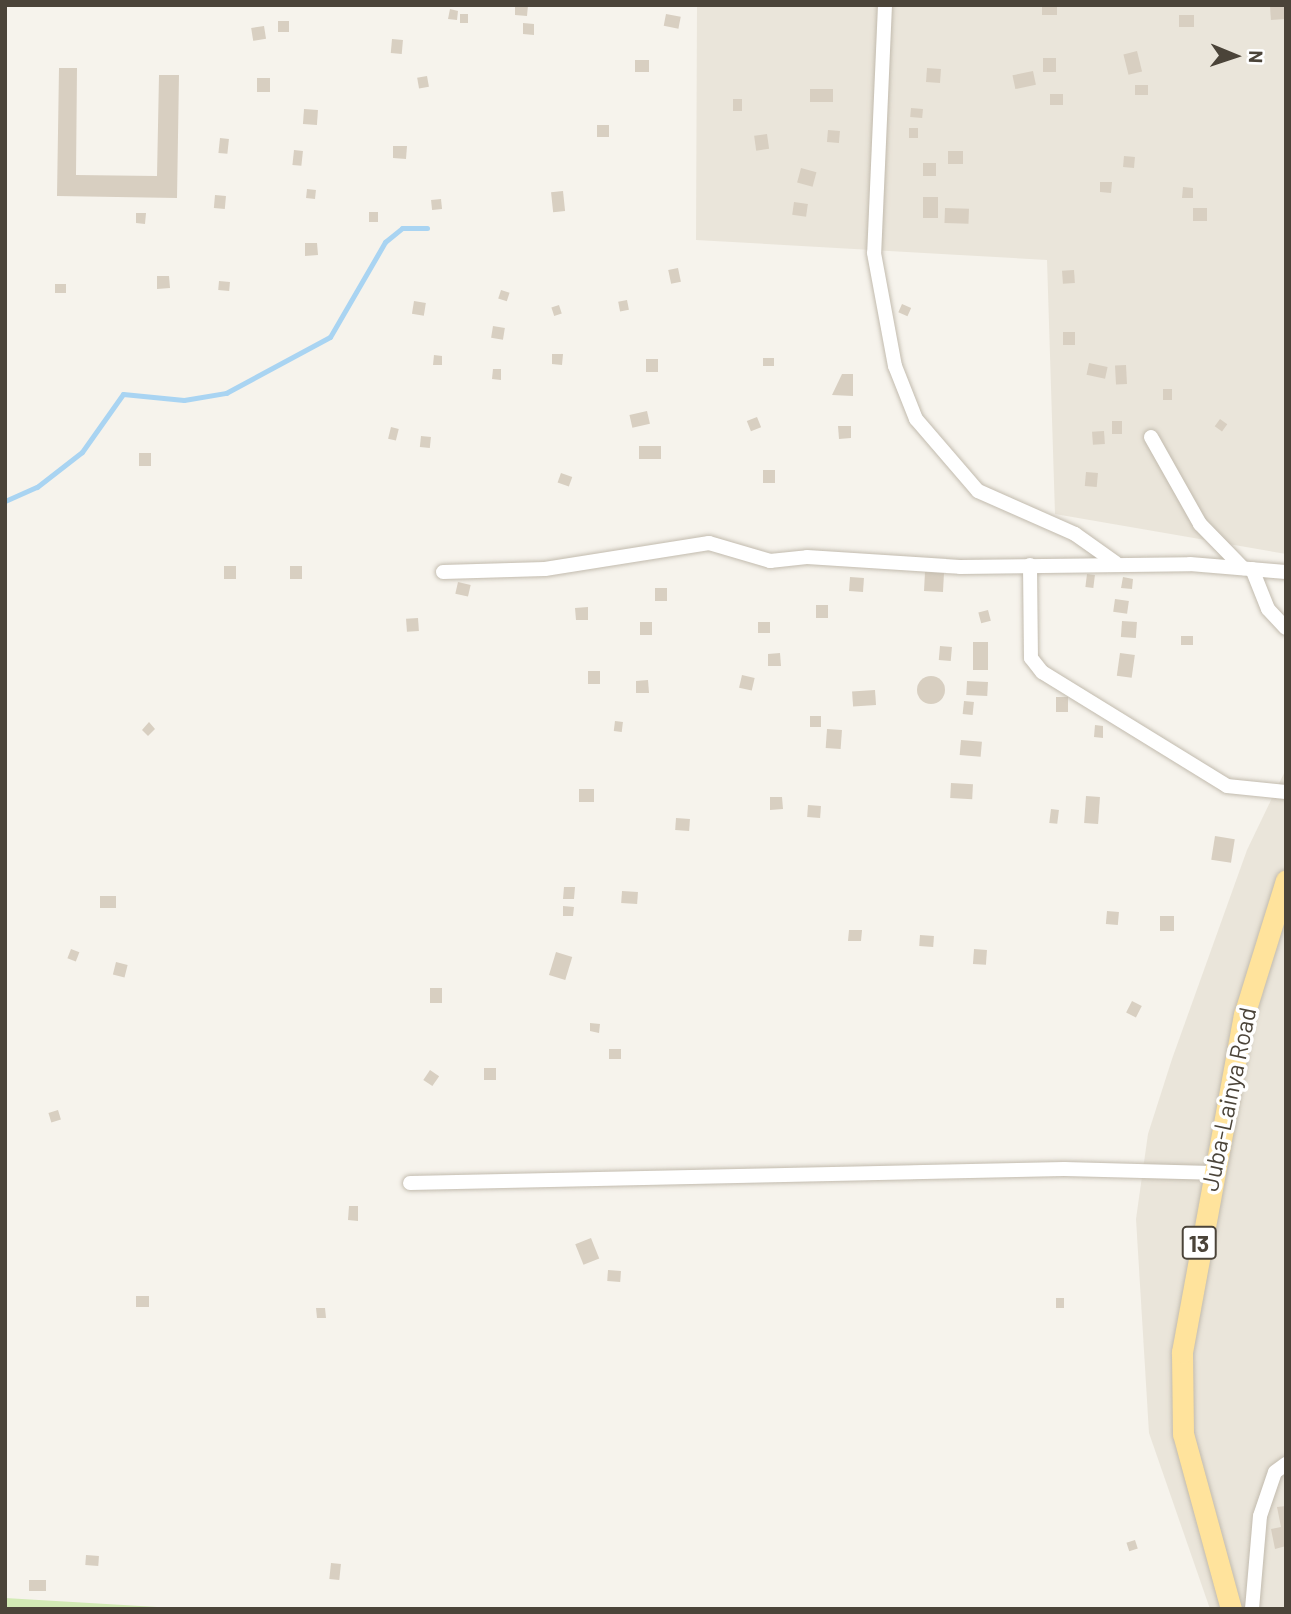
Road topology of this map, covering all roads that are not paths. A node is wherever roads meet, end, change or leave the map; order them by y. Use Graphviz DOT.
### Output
graph roads {
  1 [pos="886,5"];
  2 [pos="1152,437"];
  3 [pos="1116,563"];
  4 [pos="1030,565"];
  5 [pos="1247,569"];
  6 [pos="443,572"];
  7 [pos="1286,572"];
  8 [pos="1286,628"];
  9 [pos="1286,792"];
  10 [pos="1286,880"];
  11 [pos="1212,1173"];
  12 [pos="410,1183"];
  13 [pos="1286,1464"];
  14 [pos="1231,1609"];
  15 [pos="1252,1609"];
  1 -- 3 [label="street"];
  2 -- 5 [label="street"];
  3 -- 4 [label="street"];
  3 -- 5 [label="street"];
  4 -- 6 [label="street"];
  4 -- 9 [label="street"];
  5 -- 7 [label="street"];
  5 -- 8 [label="street"];
  10 -- 11 [label="main road, Juba-Lainya Road / 13"];
  11 -- 12 [label="street"];
  11 -- 14 [label="main road, Juba-Lainya Road / 13"];
  13 -- 15 [label="street"];
}
